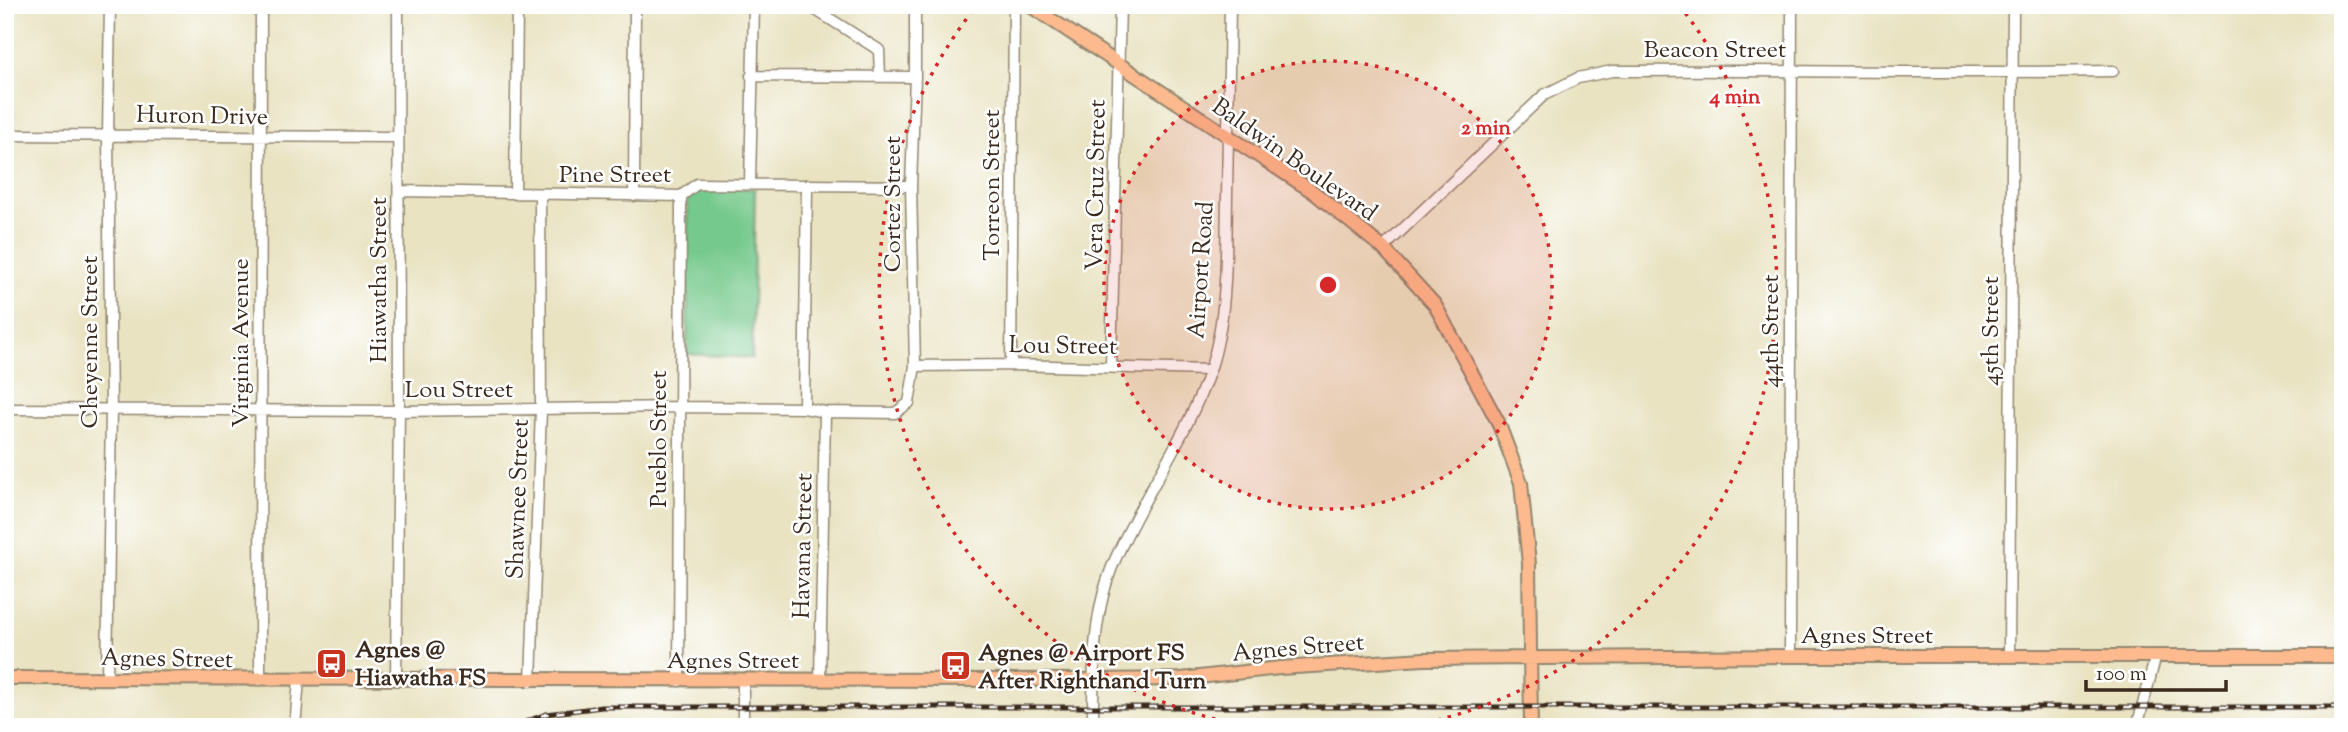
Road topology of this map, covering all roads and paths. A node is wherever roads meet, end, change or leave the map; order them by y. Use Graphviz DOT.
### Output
graph roads {
  1 [pos="110,5"];
  2 [pos="261,5"];
  3 [pos="398,5"];
  4 [pos="517,5"];
  5 [pos="635,5"];
  6 [pos="754,5"];
  7 [pos="808,5"];
  8 [pos="915,5"];
  9 [pos="1014,5"];
  10 [pos="1029,5"];
  11 [pos="1120,5"];
  12 [pos="1230,5"];
  13 [pos="1791,5"];
  14 [pos="2013,5"];
  15 [pos="1119,65"];
  16 [pos="1792,70"];
  17 [pos="2113,71"];
  18 [pos="2013,73"];
  19 [pos="751,76"];
  20 [pos="880,77"];
  21 [pos="915,77"];
  22 [pos="5,135"];
  23 [pos="108,135"];
  24 [pos="1228,136"];
  25 [pos="260,137"];
  26 [pos="398,137"];
  27 [pos="750,183"];
  28 [pos="807,185"];
  29 [pos="911,186"];
  30 [pos="398,191"];
  31 [pos="515,194"];
  32 [pos="540,194"];
  33 [pos="634,196"];
  34 [pos="681,196"];
  35 [pos="1383,248"];
  36 [pos="1011,365"];
  37 [pos="915,366"];
  38 [pos="1111,366"];
  39 [pos="1210,370"];
  40 [pos="909,403"];
  41 [pos="678,407"];
  42 [pos="261,408"];
  43 [pos="804,408"];
  44 [pos="5,409"];
  45 [pos="111,410"];
  46 [pos="541,410"];
  47 [pos="399,411"];
  48 [pos="825,412"];
  49 [pos="2156,655"];
  50 [pos="1790,656"];
  51 [pos="2343,656"];
  52 [pos="2009,657"];
  53 [pos="1531,658"];
  54 [pos="5,678"];
  55 [pos="107,678"];
  56 [pos="260,680"];
  57 [pos="299,680"];
  58 [pos="396,680"];
  59 [pos="820,680"];
  60 [pos="1093,680"];
  61 [pos="531,681"];
  62 [pos="679,681"];
  63 [pos="743,681"];
  64 [pos="295,727"];
  65 [pos="743,727"];
  66 [pos="1093,727"];
  67 [pos="1531,727"];
  68 [pos="2137,727"];
  1 -- 23 [label="street, Cheyenne Street"];
  2 -- 25 [label="street, Virginia Avenue"];
  3 -- 26 [label="street, Hiawatha Street"];
  4 -- 31 [label="street"];
  5 -- 33 [label="street"];
  6 -- 19 [label="street"];
  7 -- 20 [label="street"];
  8 -- 21 [label="street, Cortez Street"];
  9 -- 36 [label="street, Torreon Street"];
  10 -- 15 [label="main road, Baldwin Boulevard"];
  11 -- 15 [label="street, Vera Cruz Street"];
  12 -- 24 [label="street, Airport Road"];
  13 -- 16 [label="street, 44th Street"];
  14 -- 18 [label="street, 45th Street"];
  15 -- 24 [label="main road, Baldwin Boulevard"];
  15 -- 38 [label="street, Vera Cruz Street"];
  16 -- 18 [label="street, Beacon Street"];
  16 -- 35 [label="street, Beacon Street"];
  16 -- 50 [label="street, 44th Street"];
  17 -- 18 [label="street, Beacon Street"];
  18 -- 52 [label="street, 45th Street"];
  19 -- 20 [label="street"];
  19 -- 27 [label="street"];
  20 -- 21 [label="street"];
  21 -- 29 [label="street, Cortez Street"];
  22 -- 23 [label="street, Huron Drive"];
  23 -- 25 [label="street, Huron Drive"];
  23 -- 45 [label="street, Cheyenne Street"];
  24 -- 35 [label="main road, Baldwin Boulevard"];
  24 -- 39 [label="street, Airport Road"];
  25 -- 26 [label="street, Huron Drive"];
  25 -- 42 [label="street, Virginia Avenue"];
  26 -- 30 [label="street, Hiawatha Street"];
  27 -- 28 [label="street, Pine Street"];
  27 -- 34 [label="street, Pine Street"];
  28 -- 29 [label="street, Pine Street"];
  28 -- 43 [label="street"];
  29 -- 37 [label="street, Cortez Street"];
  30 -- 31 [label="street, Pine Street"];
  30 -- 47 [label="street, Hiawatha Street"];
  31 -- 32 [label="street, Pine Street"];
  32 -- 33 [label="street, Pine Street"];
  32 -- 46 [label="street, Shawnee Street"];
  33 -- 34 [label="street, Pine Street"];
  34 -- 41 [label="street, Pueblo Street"];
  35 -- 53 [label="main road, Baldwin Boulevard"];
  36 -- 37 [label="street, Lou Street"];
  36 -- 38 [label="street, Lou Street"];
  37 -- 40 [label="street, Cortez Street"];
  38 -- 39 [label="street, Lou Street"];
  39 -- 60 [label="street, Airport Road"];
  40 -- 48 [label="street, Lou Street"];
  41 -- 43 [label="street, Lou Street"];
  41 -- 46 [label="street, Lou Street"];
  41 -- 62 [label="street, Pueblo Street"];
  42 -- 45 [label="street, Lou Street"];
  42 -- 47 [label="street, Lou Street"];
  42 -- 56 [label="street, Virginia Avenue"];
  43 -- 48 [label="street, Lou Street"];
  44 -- 45 [label="street, Lou Street"];
  45 -- 55 [label="street, Cheyenne Street"];
  46 -- 47 [label="street, Lou Street"];
  46 -- 61 [label="street, Shawnee Street"];
  47 -- 58 [label="street, Hiawatha Street"];
  48 -- 59 [label="street, Havana Street"];
  49 -- 51 [label="main road, Agnes Street"];
  49 -- 52 [label="main road, Agnes Street"];
  49 -- 68 [label="street"];
  50 -- 52 [label="main road, Agnes Street"];
  50 -- 53 [label="main road, Agnes Street"];
  53 -- 60 [label="main road, Agnes Street"];
  53 -- 67 [label="main road, Baldwin Boulevard"];
  54 -- 55 [label="main road, Agnes Street"];
  55 -- 56 [label="main road, Agnes Street"];
  56 -- 57 [label="main road, Agnes Street"];
  57 -- 58 [label="main road, Agnes Street"];
  57 -- 64 [label="street"];
  58 -- 61 [label="main road, Agnes Street"];
  59 -- 60 [label="main road, Agnes Street"];
  59 -- 63 [label="main road, Agnes Street"];
  60 -- 66 [label="street, Airport Road"];
  61 -- 62 [label="main road, Agnes Street"];
  62 -- 63 [label="main road, Agnes Street"];
  63 -- 65 [label="street"];
}
